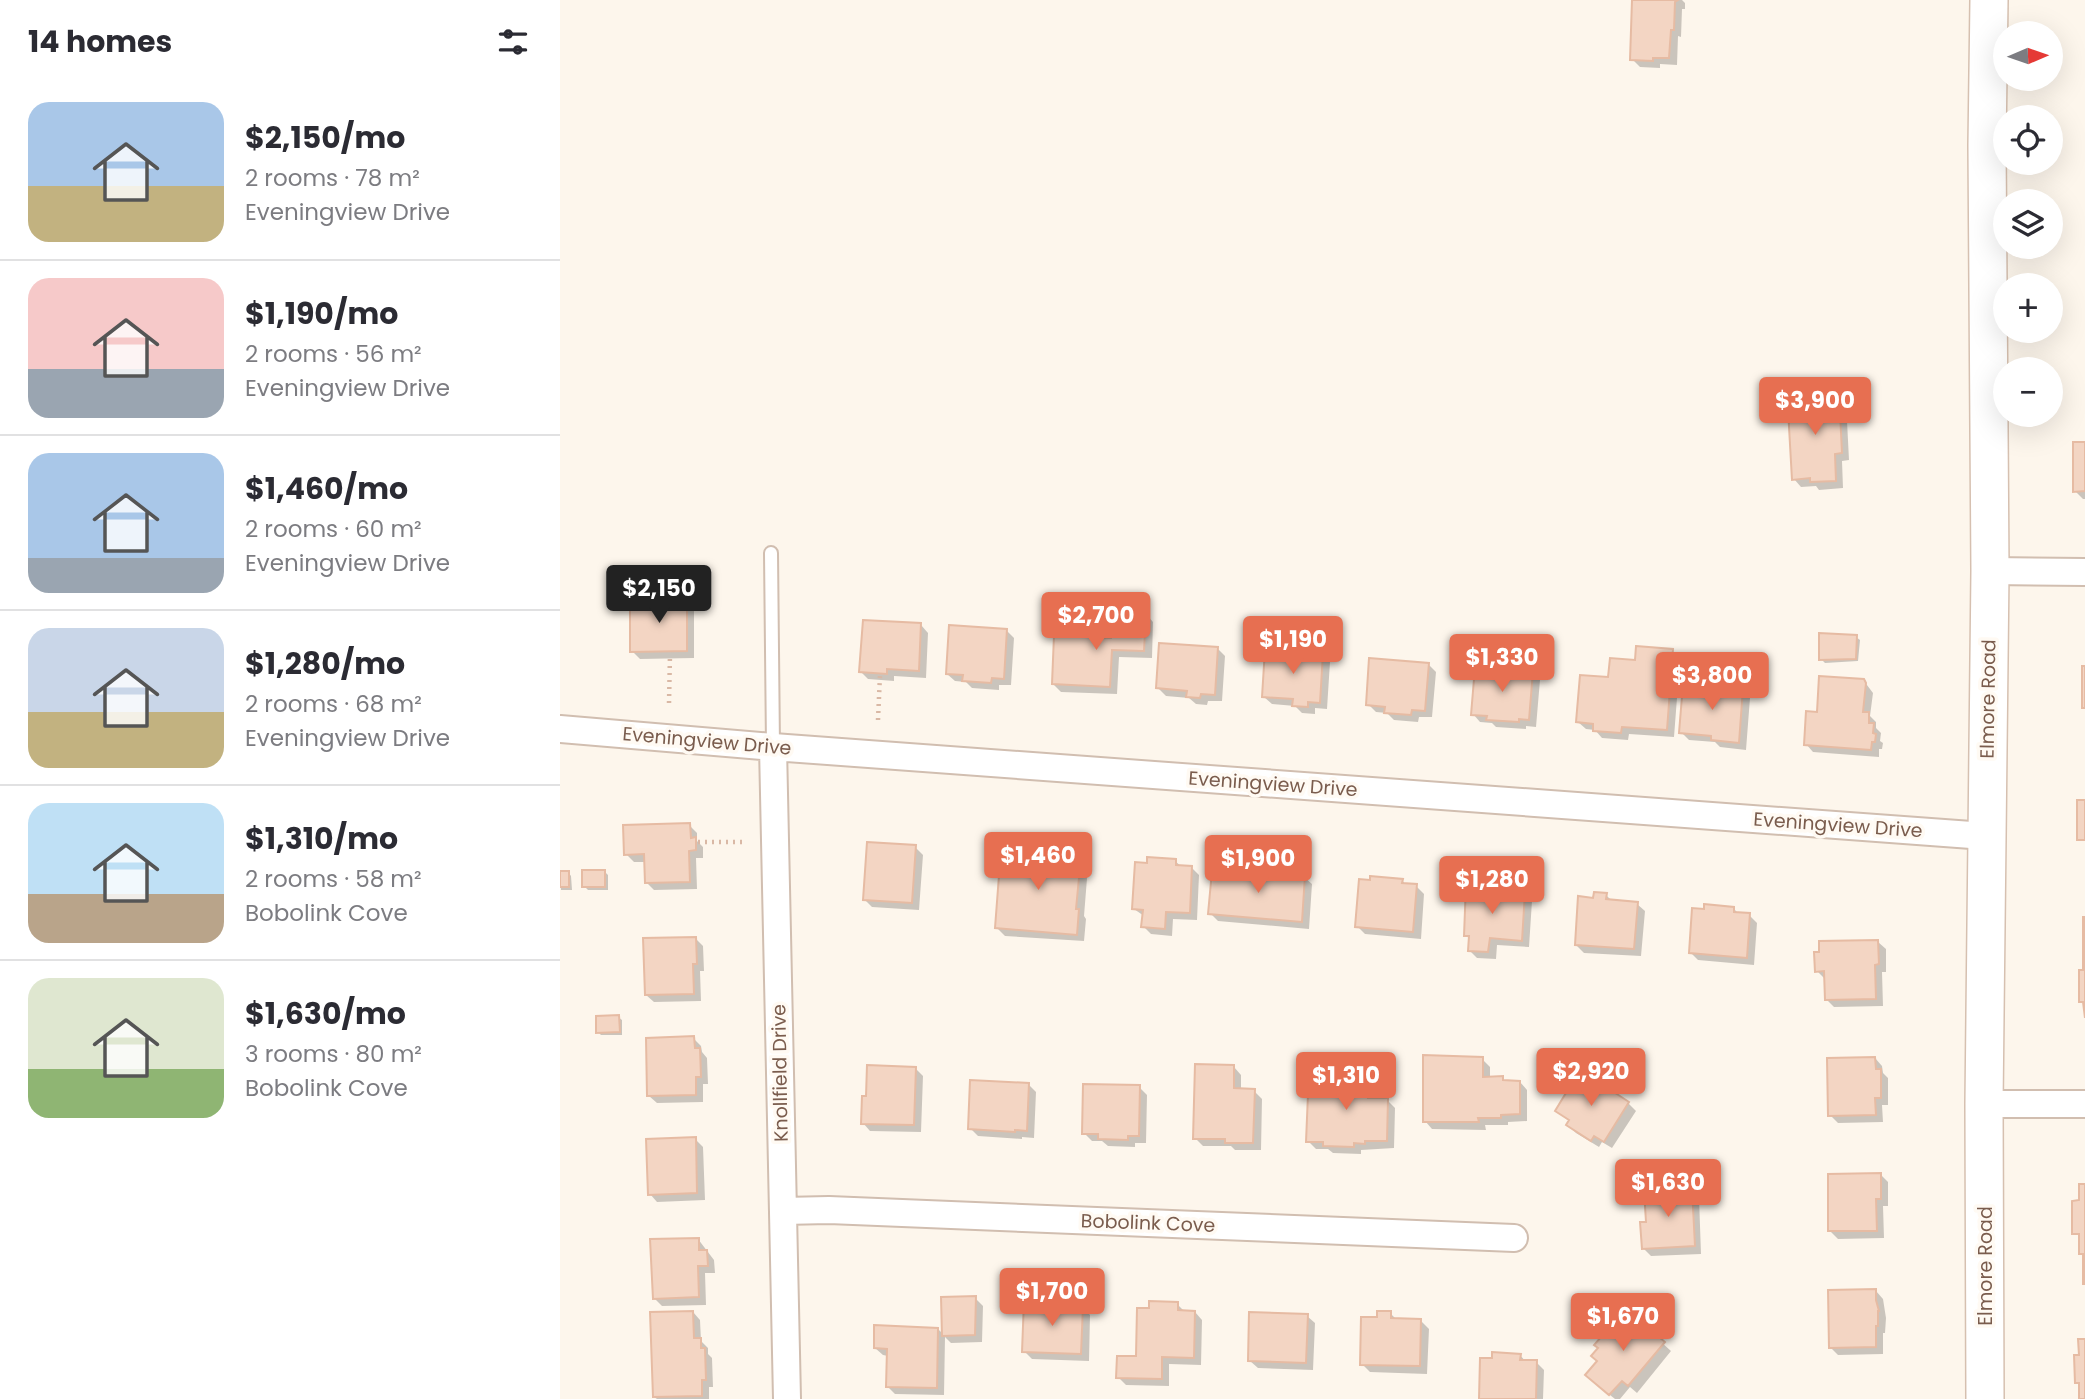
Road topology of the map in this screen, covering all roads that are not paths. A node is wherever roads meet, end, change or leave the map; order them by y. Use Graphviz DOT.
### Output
graph roads {
  1 [pos="1989,0"];
  2 [pos="771,553"];
  3 [pos="1990,571"];
  4 [pos="2085,572"];
  5 [pos="560,729"];
  6 [pos="773,747"];
  7 [pos="1985,836"];
  8 [pos="1984,1104"];
  9 [pos="2085,1104"];
  10 [pos="783,1211"];
  11 [pos="1514,1238"];
  12 [pos="788,1399"];
  13 [pos="1985,1399"];
  1 -- 3 [label="street, Elmore Road"];
  2 -- 6 [label="lane"];
  3 -- 4 [label="street"];
  3 -- 7 [label="street, Elmore Road"];
  5 -- 6 [label="street, Eveningview Drive"];
  6 -- 7 [label="street, Eveningview Drive"];
  6 -- 10 [label="street, Knollfield Drive"];
  7 -- 8 [label="street, Elmore Road"];
  8 -- 9 [label="street"];
  8 -- 13 [label="street, Elmore Road"];
  10 -- 11 [label="street, Bobolink Cove"];
  10 -- 12 [label="street, Knollfield Drive"];
}
